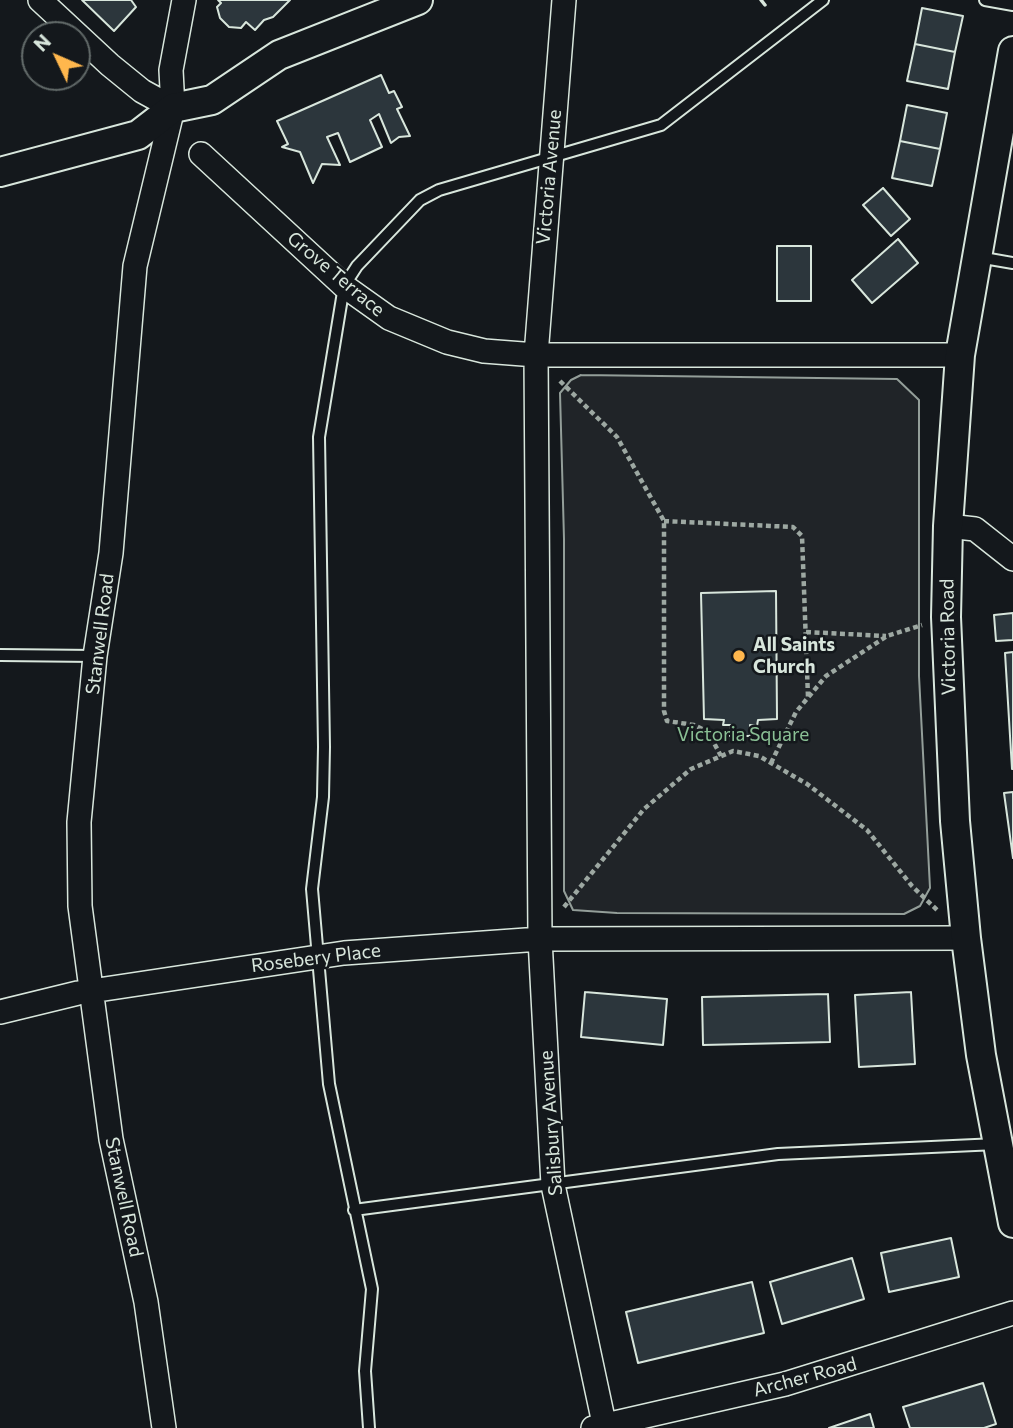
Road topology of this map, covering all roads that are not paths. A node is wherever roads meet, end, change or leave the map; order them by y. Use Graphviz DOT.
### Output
graph roads {
  1 [pos="40,0"];
  2 [pos="184,0"];
  3 [pos="418,0"];
  4 [pos="564,0"];
  5 [pos="823,0"];
  6 [pos="985,0"];
  7 [pos="1013,5"];
  8 [pos="1013,51"];
  9 [pos="173,108"];
  10 [pos="201,154"];
  11 [pos="550,157"];
  12 [pos="0,172"];
  13 [pos="977,257"];
  14 [pos="1013,263"];
  15 [pos="344,286"];
  16 [pos="536,355"];
  17 [pos="960,355"];
  18 [pos="948,526"];
  19 [pos="1013,559"];
  20 [pos="0,655"];
  21 [pos="95,656"];
  22 [pos="966,938"];
  23 [pos="540,939"];
  24 [pos="319,956"];
  25 [pos="93,991"];
  26 [pos="0,1012"];
  27 [pos="997,1144"];
  28 [pos="553,1185"];
  29 [pos="354,1210"];
  30 [pos="1013,1223"];
  31 [pos="1013,1313"];
  32 [pos="601,1427"];
  33 [pos="164,1428"];
  34 [pos="369,1428"];
  1 -- 9 [label="street"];
  2 -- 9 [label="street, Stanwell Road"];
  3 -- 9 [label="street"];
  4 -- 11 [label="street, Victoria Avenue"];
  5 -- 11 [label="lane"];
  6 -- 7 [label="lane"];
  8 -- 13 [label="street, Victoria Road"];
  9 -- 12 [label="street"];
  9 -- 21 [label="street, Stanwell Road"];
  10 -- 15 [label="street, Grove Terrace"];
  11 -- 15 [label="lane"];
  11 -- 16 [label="street, Victoria Avenue"];
  13 -- 14 [label="lane"];
  13 -- 17 [label="street, Victoria Road"];
  15 -- 16 [label="street, Grove Terrace"];
  15 -- 24 [label="lane"];
  16 -- 17 [label="street"];
  16 -- 23 [label="street"];
  17 -- 18 [label="street, Victoria Road"];
  18 -- 19 [label="street"];
  18 -- 22 [label="street, Victoria Road"];
  20 -- 21 [label="lane"];
  21 -- 25 [label="street, Stanwell Road"];
  22 -- 23 [label="street"];
  22 -- 27 [label="street, Victoria Road"];
  23 -- 24 [label="street, Rosebery Place"];
  23 -- 28 [label="street, Salisbury Avenue"];
  24 -- 25 [label="street, Rosebery Place"];
  24 -- 29 [label="lane"];
  25 -- 26 [label="street, Rosebery Place"];
  25 -- 33 [label="street, Stanwell Road"];
  27 -- 28 [label="lane"];
  27 -- 30 [label="street, Victoria Road"];
  28 -- 29 [label="lane"];
  28 -- 32 [label="street, Salisbury Avenue"];
  29 -- 34 [label="lane"];
  31 -- 32 [label="street, Archer Road"];
}
